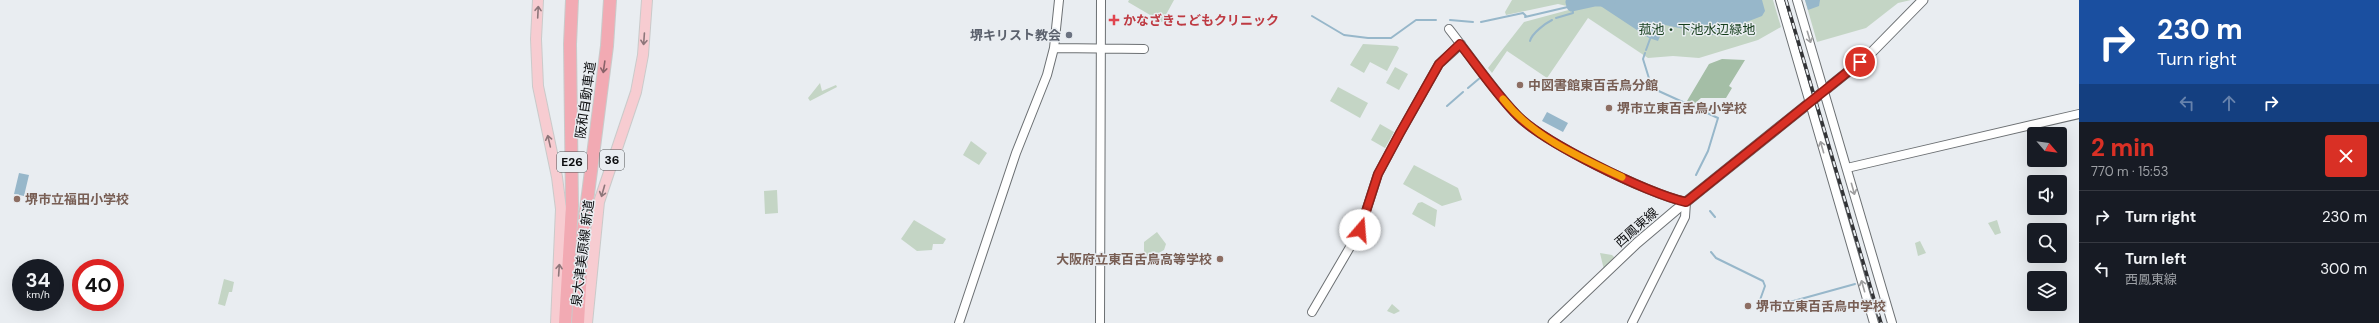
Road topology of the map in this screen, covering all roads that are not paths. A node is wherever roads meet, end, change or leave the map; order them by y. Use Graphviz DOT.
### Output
graph roads {
  1 [pos="538,0"];
  2 [pos="572,0"];
  3 [pos="610,0"];
  4 [pos="647,0"];
  5 [pos="1059,0"];
  6 [pos="1101,0"];
  7 [pos="1780,0"];
  8 [pos="1797,0"];
  9 [pos="1923,0"];
  10 [pos="1449,29"];
  11 [pos="1460,44"];
  12 [pos="1054,48"];
  13 [pos="1100,48"];
  14 [pos="1144,49"];
  15 [pos="1825,90"];
  16 [pos="1809,104"];
  17 [pos="2079,114"];
  18 [pos="1846,168"];
  19 [pos="1686,202"];
  20 [pos="1312,312"];
  21 [pos="556,323"];
  22 [pos="566,323"];
  23 [pos="578,323"];
  24 [pos="588,323"];
  25 [pos="959,323"];
  26 [pos="1100,323"];
  27 [pos="1553,323"];
  28 [pos="1632,323"];
  29 [pos="1874,323"];
  30 [pos="1892,323"];
  21 -- 1 [label="main road, 泉大津美原線 新道, one-way"];
  2 -- 22 [label="highway, 阪和自動車道 / E26"];
  3 -- 23 [label="highway, 阪和自動車道 / E26, one-way"];
  4 -- 24 [label="main road, 泉大津美原線 新道 / 36, one-way"];
  5 -- 12 [label="street"];
  6 -- 13 [label="street"];
  7 -- 16 [label="street"];
  8 -- 15 [label="street, one-way"];
  9 -- 15 [label="main road, 西鳳東線"];
  10 -- 11 [label="street"];
  11 -- 19 [label="street"];
  11 -- 20 [label="street"];
  12 -- 13 [label="street"];
  12 -- 25 [label="street"];
  13 -- 14 [label="street"];
  13 -- 26 [label="street"];
  15 -- 16 [label="main road, 西鳳東線"];
  15 -- 18 [label="street"];
  16 -- 19 [label="main road, 西鳳東線"];
  29 -- 16 [label="street, one-way"];
  17 -- 18 [label="street"];
  18 -- 30 [label="street, one-way"];
  19 -- 27 [label="main road, 西鳳東線"];
  19 -- 28 [label="street"];
}
